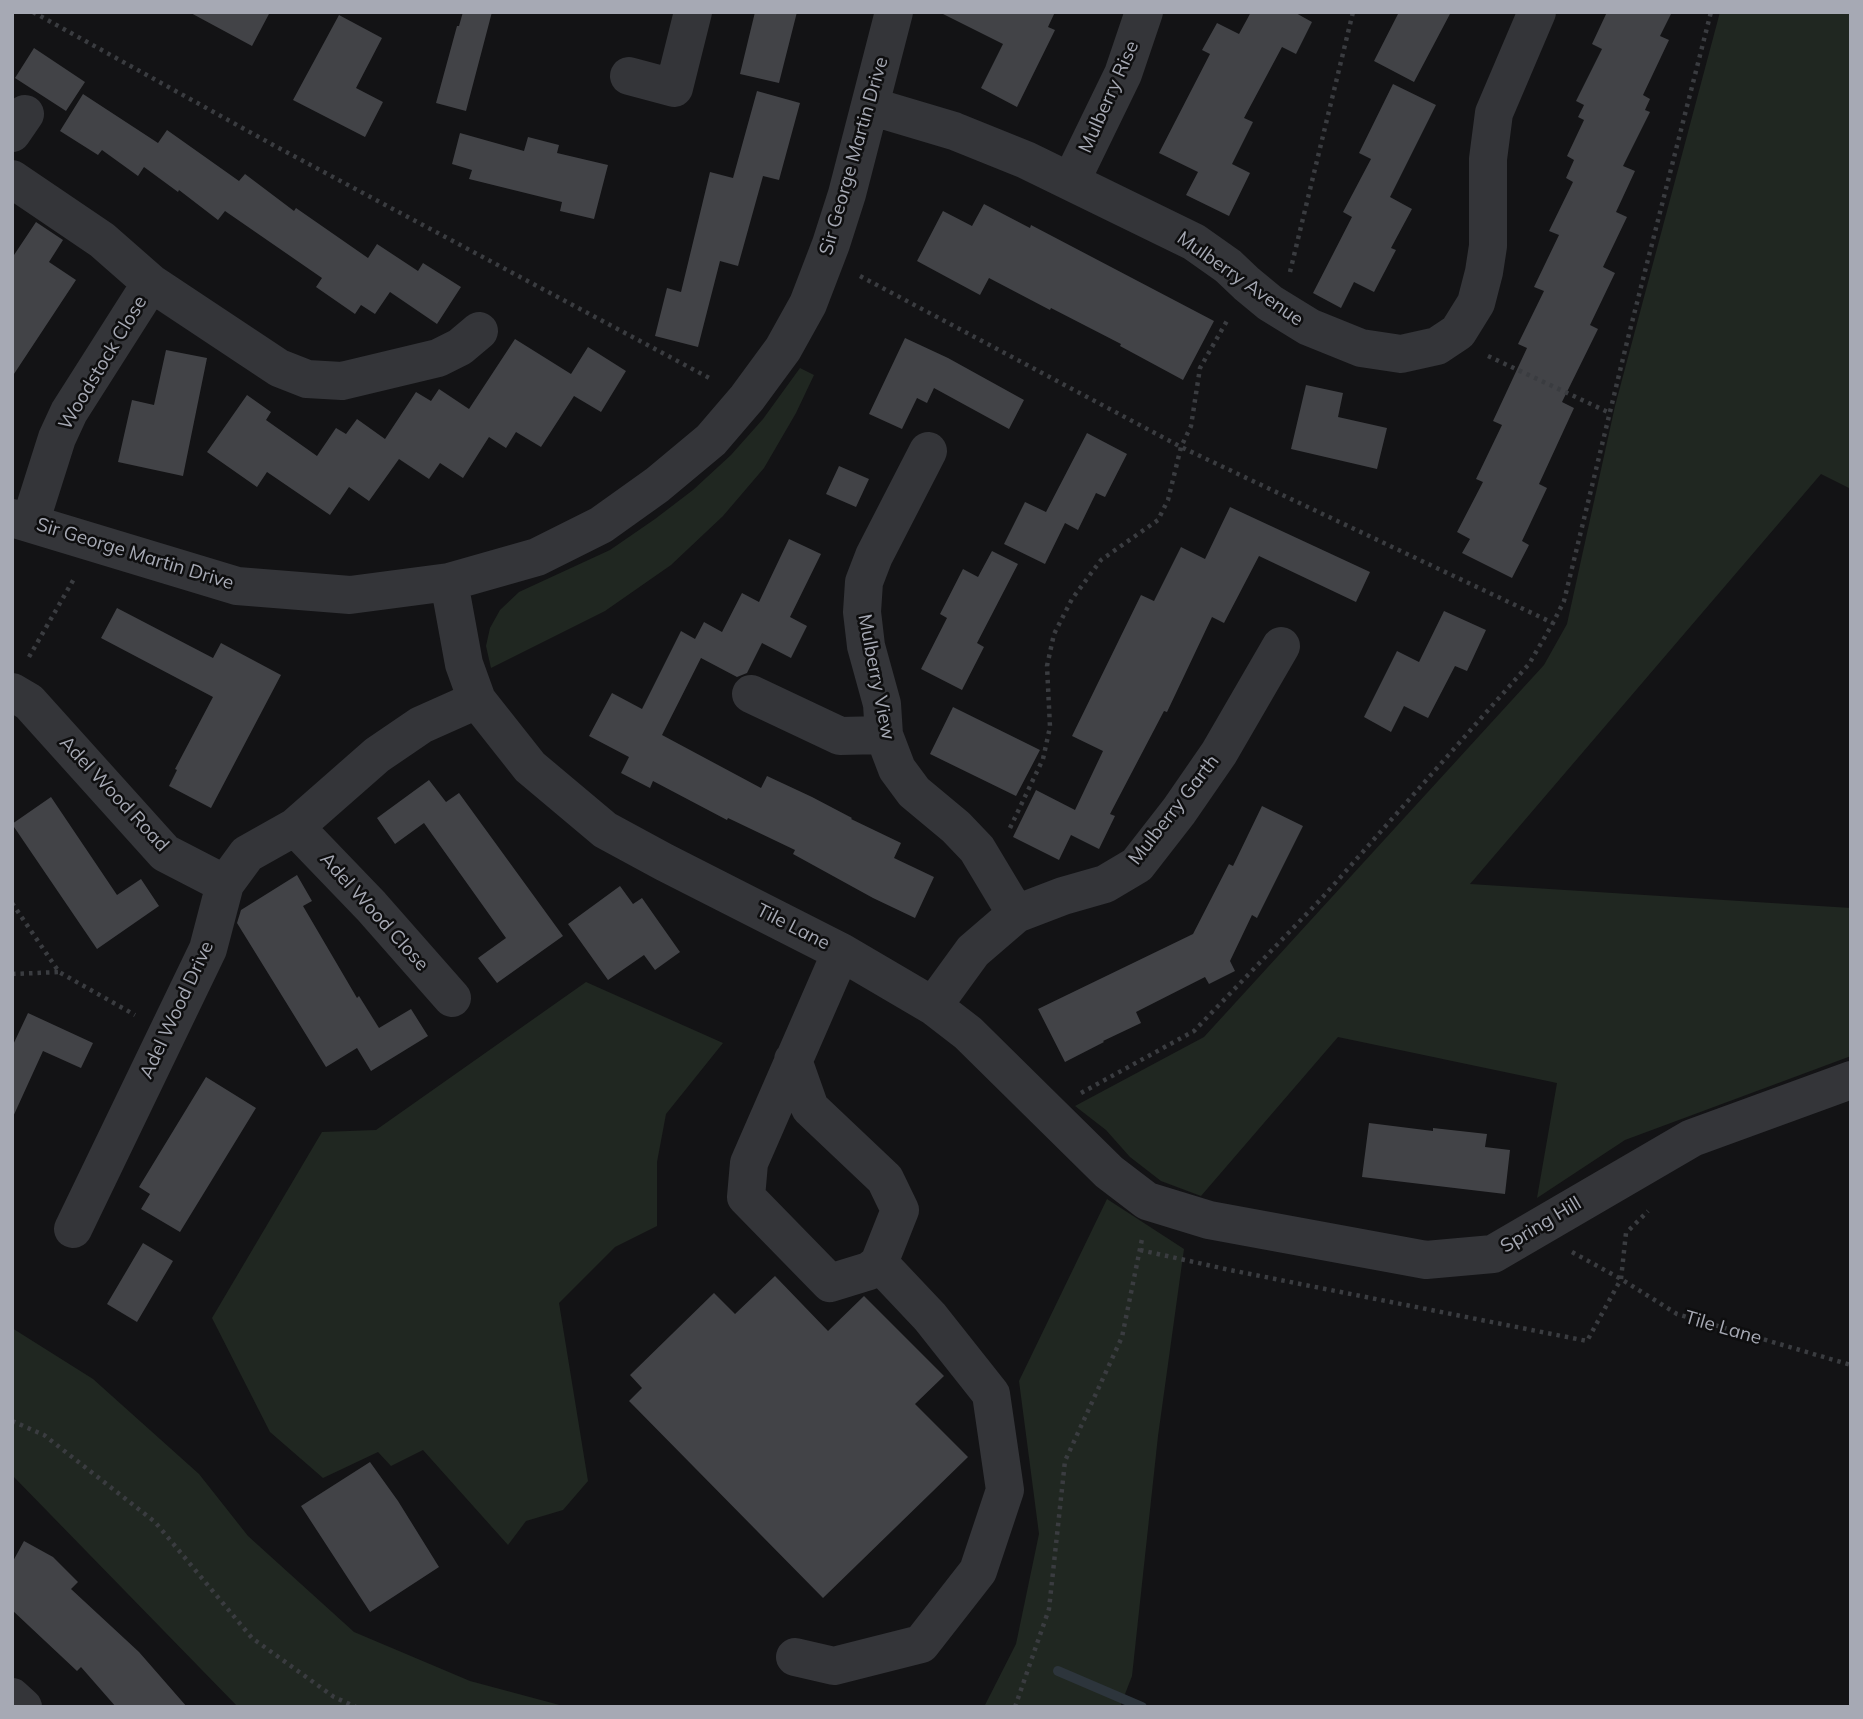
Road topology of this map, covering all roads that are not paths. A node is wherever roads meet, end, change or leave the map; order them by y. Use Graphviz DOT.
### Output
graph roads {
  1 [pos="693,12"];
  2 [pos="894,12"];
  3 [pos="1144,12"];
  4 [pos="1537,12"];
  5 [pos="629,76"];
  6 [pos="870,106"];
  7 [pos="12,179"];
  8 [pos="1071,181"];
  9 [pos="151,283"];
  10 [pos="478,331"];
  11 [pos="928,451"];
  12 [pos="21,520"];
  13 [pos="449,582"];
  14 [pos="1281,646"];
  15 [pos="19,677"];
  16 [pos="751,694"];
  17 [pos="477,700"];
  18 [pos="884,735"];
  19 [pos="295,827"];
  20 [pos="225,884"];
  21 [pos="1016,914"];
  22 [pos="841,951"];
  23 [pos="452,998"];
  24 [pos="933,1006"];
  25 [pos="793,1060"];
  26 [pos="1851,1080"];
  27 [pos="1209,1220"];
  28 [pos="74,1229"];
  29 [pos="879,1263"];
  30 [pos="795,1657"];
  31 [pos="12,1697"];
  32 [pos="23,1707"];
  1 -- 5 [label="street"];
  2 -- 6 [label="street, Sir George Martin Drive"];
  3 -- 8 [label="street, Mulberry Rise"];
  4 -- 8 [label="street, Mulberry Avenue"];
  6 -- 8 [label="street, Mulberry Avenue"];
  6 -- 13 [label="street, Sir George Martin Drive"];
  7 -- 9 [label="street, Woodstock Close"];
  9 -- 10 [label="street, Woodstock Close"];
  9 -- 12 [label="street, Woodstock Close"];
  11 -- 18 [label="street, Mulberry View"];
  12 -- 13 [label="street, Sir George Martin Drive"];
  13 -- 17 [label="street, Tile Lane"];
  14 -- 21 [label="street, Mulberry Garth"];
  15 -- 20 [label="street, Adel Wood Road"];
  16 -- 18 [label="street"];
  17 -- 19 [label="street, Adel Wood Drive"];
  17 -- 22 [label="street, Tile Lane"];
  18 -- 21 [label="street, Mulberry View"];
  19 -- 20 [label="street, Adel Wood Drive"];
  19 -- 23 [label="street, Adel Wood Close"];
  20 -- 28 [label="street, Adel Wood Drive"];
  21 -- 24 [label="street, Mulberry Garth"];
  22 -- 24 [label="street, Tile Lane"];
  22 -- 25 [label="street"];
  24 -- 27 [label="street, Tile Lane"];
  25 -- 29 [label="street"];
  25 -- 29 [label="street"];
  26 -- 27 [label="street, Spring Hill"];
  29 -- 30 [label="street"];
  31 -- 32 [label="street"];
}
